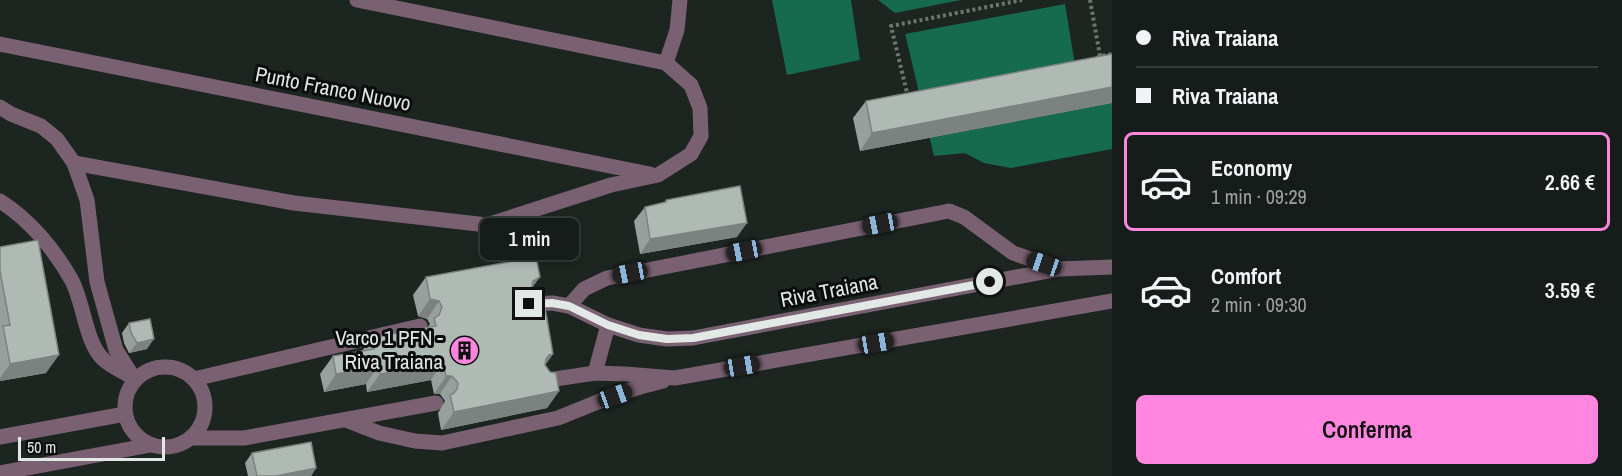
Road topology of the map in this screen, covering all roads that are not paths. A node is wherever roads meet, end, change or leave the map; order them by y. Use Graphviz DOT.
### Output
graph roads {
  1 [pos="357,0"];
  2 [pos="681,0"];
  3 [pos="0,44"];
  4 [pos="666,63"];
  5 [pos="6,111"];
  6 [pos="74,163"];
  7 [pos="658,175"];
  8 [pos="0,201"];
  9 [pos="1112,267"];
  10 [pos="1059,269"];
  11 [pos="1112,301"];
  12 [pos="529,304"];
  13 [pos="569,306"];
  14 [pos="608,325"];
  15 [pos="420,326"];
  16 [pos="595,373"];
  17 [pos="675,378"];
  18 [pos="194,379"];
  19 [pos="135,380"];
  20 [pos="542,381"];
  21 [pos="436,403"];
  22 [pos="125,414"];
  23 [pos="345,420"];
  24 [pos="0,437"];
  25 [pos="191,438"];
  26 [pos="151,445"];
  27 [pos="0,473"];
  1 -- 4 [label="street"];
  2 -- 4 [label="street"];
  3 -- 7 [label="street, Punto Franco Nuovo"];
  4 -- 7 [label="street"];
  5 -- 6 [label="street"];
  6 -- 7 [label="street"];
  6 -- 19 [label="street"];
  8 -- 19 [label="street"];
  9 -- 10 [label="street, Riva Traiana"];
  10 -- 13 [label="street, Riva Traiana"];
  10 -- 14 [label="street, Riva Traiana"];
  11 -- 17 [label="street"];
  12 -- 13 [label="street, Riva Traiana"];
  13 -- 14 [label="street, Riva Traiana"];
  14 -- 16 [label="street"];
  15 -- 18 [label="street"];
  16 -- 17 [label="street"];
  16 -- 20 [label="street"];
  17 -- 23 [label="street"];
  18 -- 19 [label="street"];
  18 -- 25 [label="street"];
  19 -- 22 [label="street"];
  21 -- 23 [label="street"];
  22 -- 24 [label="street"];
  22 -- 26 [label="street"];
  23 -- 25 [label="street"];
  25 -- 26 [label="street"];
  26 -- 27 [label="street"];
}
